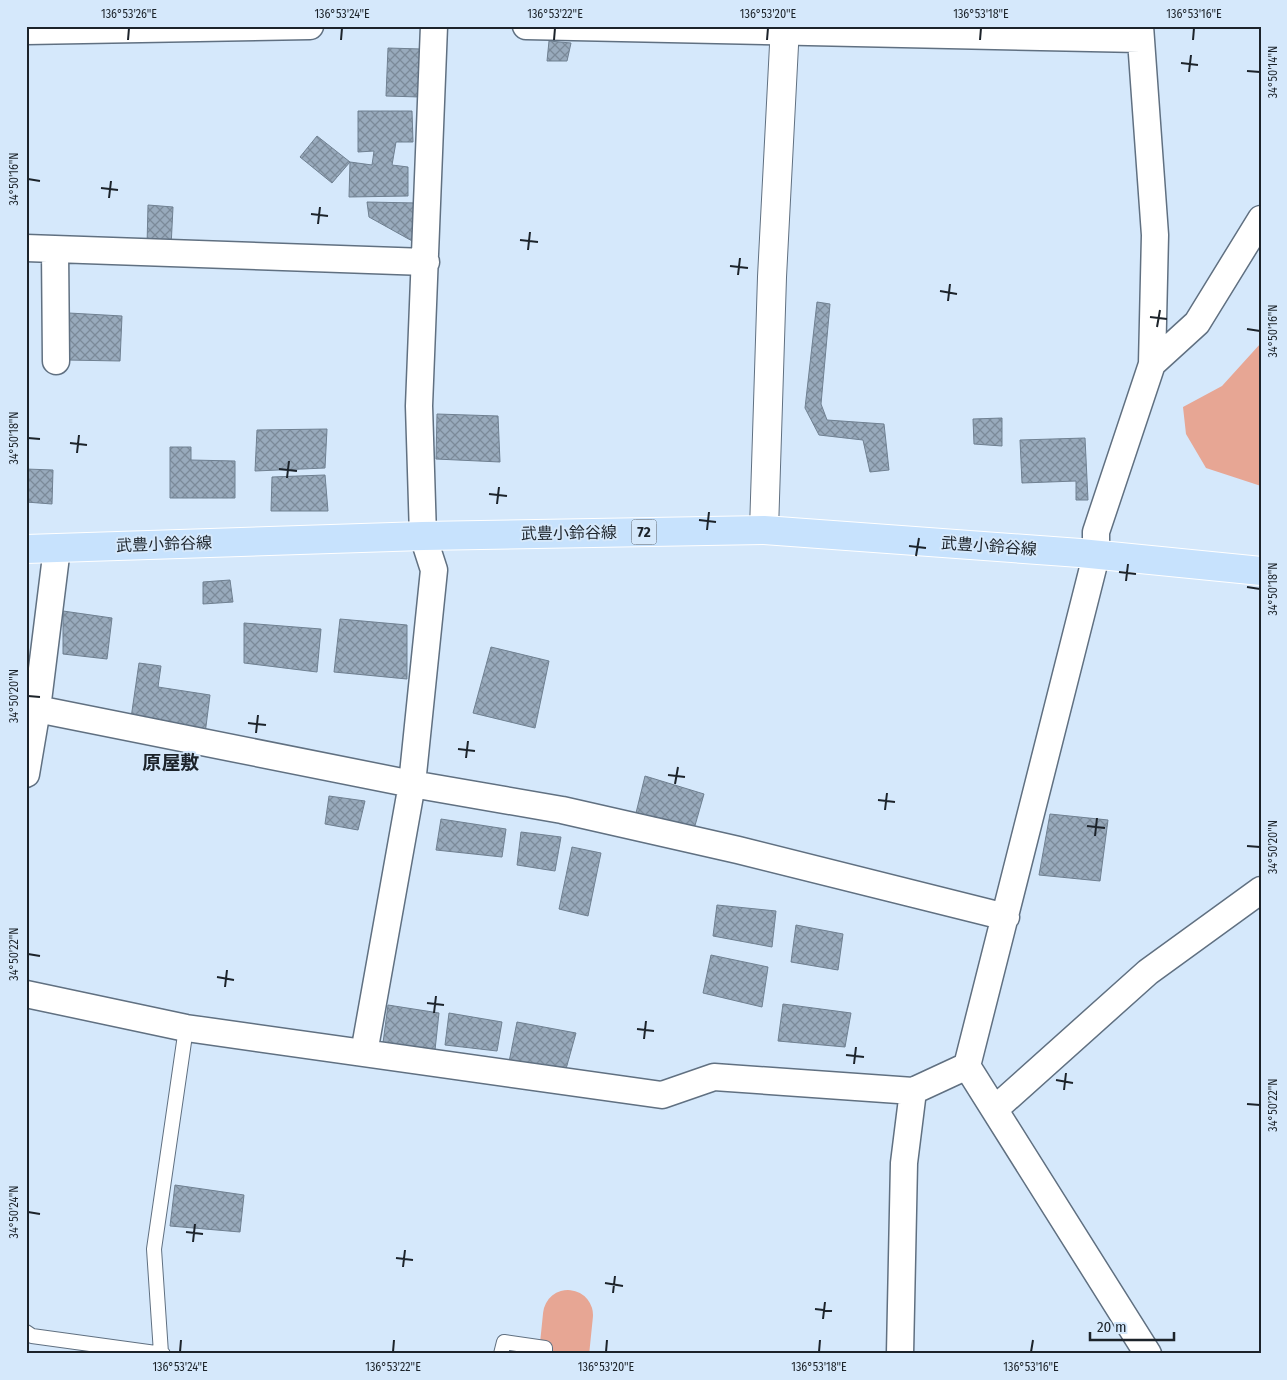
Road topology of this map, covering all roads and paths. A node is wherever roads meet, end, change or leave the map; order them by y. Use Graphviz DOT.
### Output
graph roads {
  1 [pos="310,26"];
  2 [pos="434,26"];
  3 [pos="526,26"];
  4 [pos="785,29"];
  5 [pos="26,31"];
  6 [pos="1140,33"];
  7 [pos="1261,219"];
  8 [pos="26,248"];
  9 [pos="55,249"];
  10 [pos="426,262"];
  11 [pos="56,360"];
  12 [pos="1152,364"];
  13 [pos="764,530"];
  14 [pos="423,536"];
  15 [pos="57,548"];
  16 [pos="26,549"];
  17 [pos="1096,556"];
  18 [pos="1261,571"];
  19 [pos="37,709"];
  20 [pos="26,774"];
  21 [pos="412,784"];
  22 [pos="1261,890"];
  23 [pos="1006,917"];
  24 [pos="26,994"];
  25 [pos="186,1028"];
  26 [pos="364,1053"];
  27 [pos="967,1066"];
  28 [pos="913,1092"];
  29 [pos="995,1109"];
  30 [pos="26,1332"];
  31 [pos="162,1354"];
  32 [pos="501,1354"];
  33 [pos="545,1354"];
  34 [pos="900,1354"];
  35 [pos="1148,1354"];
  1 -- 5 [label="street"];
  2 -- 10 [label="street"];
  3 -- 4 [label="street"];
  4 -- 6 [label="street"];
  4 -- 13 [label="street"];
  6 -- 12 [label="street"];
  7 -- 12 [label="street"];
  8 -- 9 [label="street"];
  9 -- 10 [label="street"];
  9 -- 11 [label="street"];
  10 -- 14 [label="street"];
  12 -- 17 [label="street"];
  13 -- 14 [label="main road, 武豊小鈴谷線 / 72"];
  13 -- 17 [label="main road, 武豊小鈴谷線 / 72"];
  14 -- 15 [label="main road, 武豊小鈴谷線 / 72"];
  14 -- 21 [label="street"];
  15 -- 16 [label="main road, 武豊小鈴谷線 / 72"];
  15 -- 19 [label="street"];
  17 -- 18 [label="main road, 武豊小鈴谷線 / 72"];
  17 -- 23 [label="street"];
  19 -- 20 [label="street"];
  19 -- 21 [label="street"];
  21 -- 23 [label="street"];
  21 -- 26 [label="street"];
  22 -- 29 [label="street"];
  23 -- 27 [label="street"];
  24 -- 25 [label="street"];
  25 -- 26 [label="street"];
  25 -- 31 [label="lane"];
  26 -- 28 [label="street"];
  27 -- 28 [label="street"];
  27 -- 29 [label="street"];
  28 -- 34 [label="street"];
  29 -- 35 [label="street"];
  30 -- 31 [label="lane"];
  32 -- 33 [label="lane"];
}
